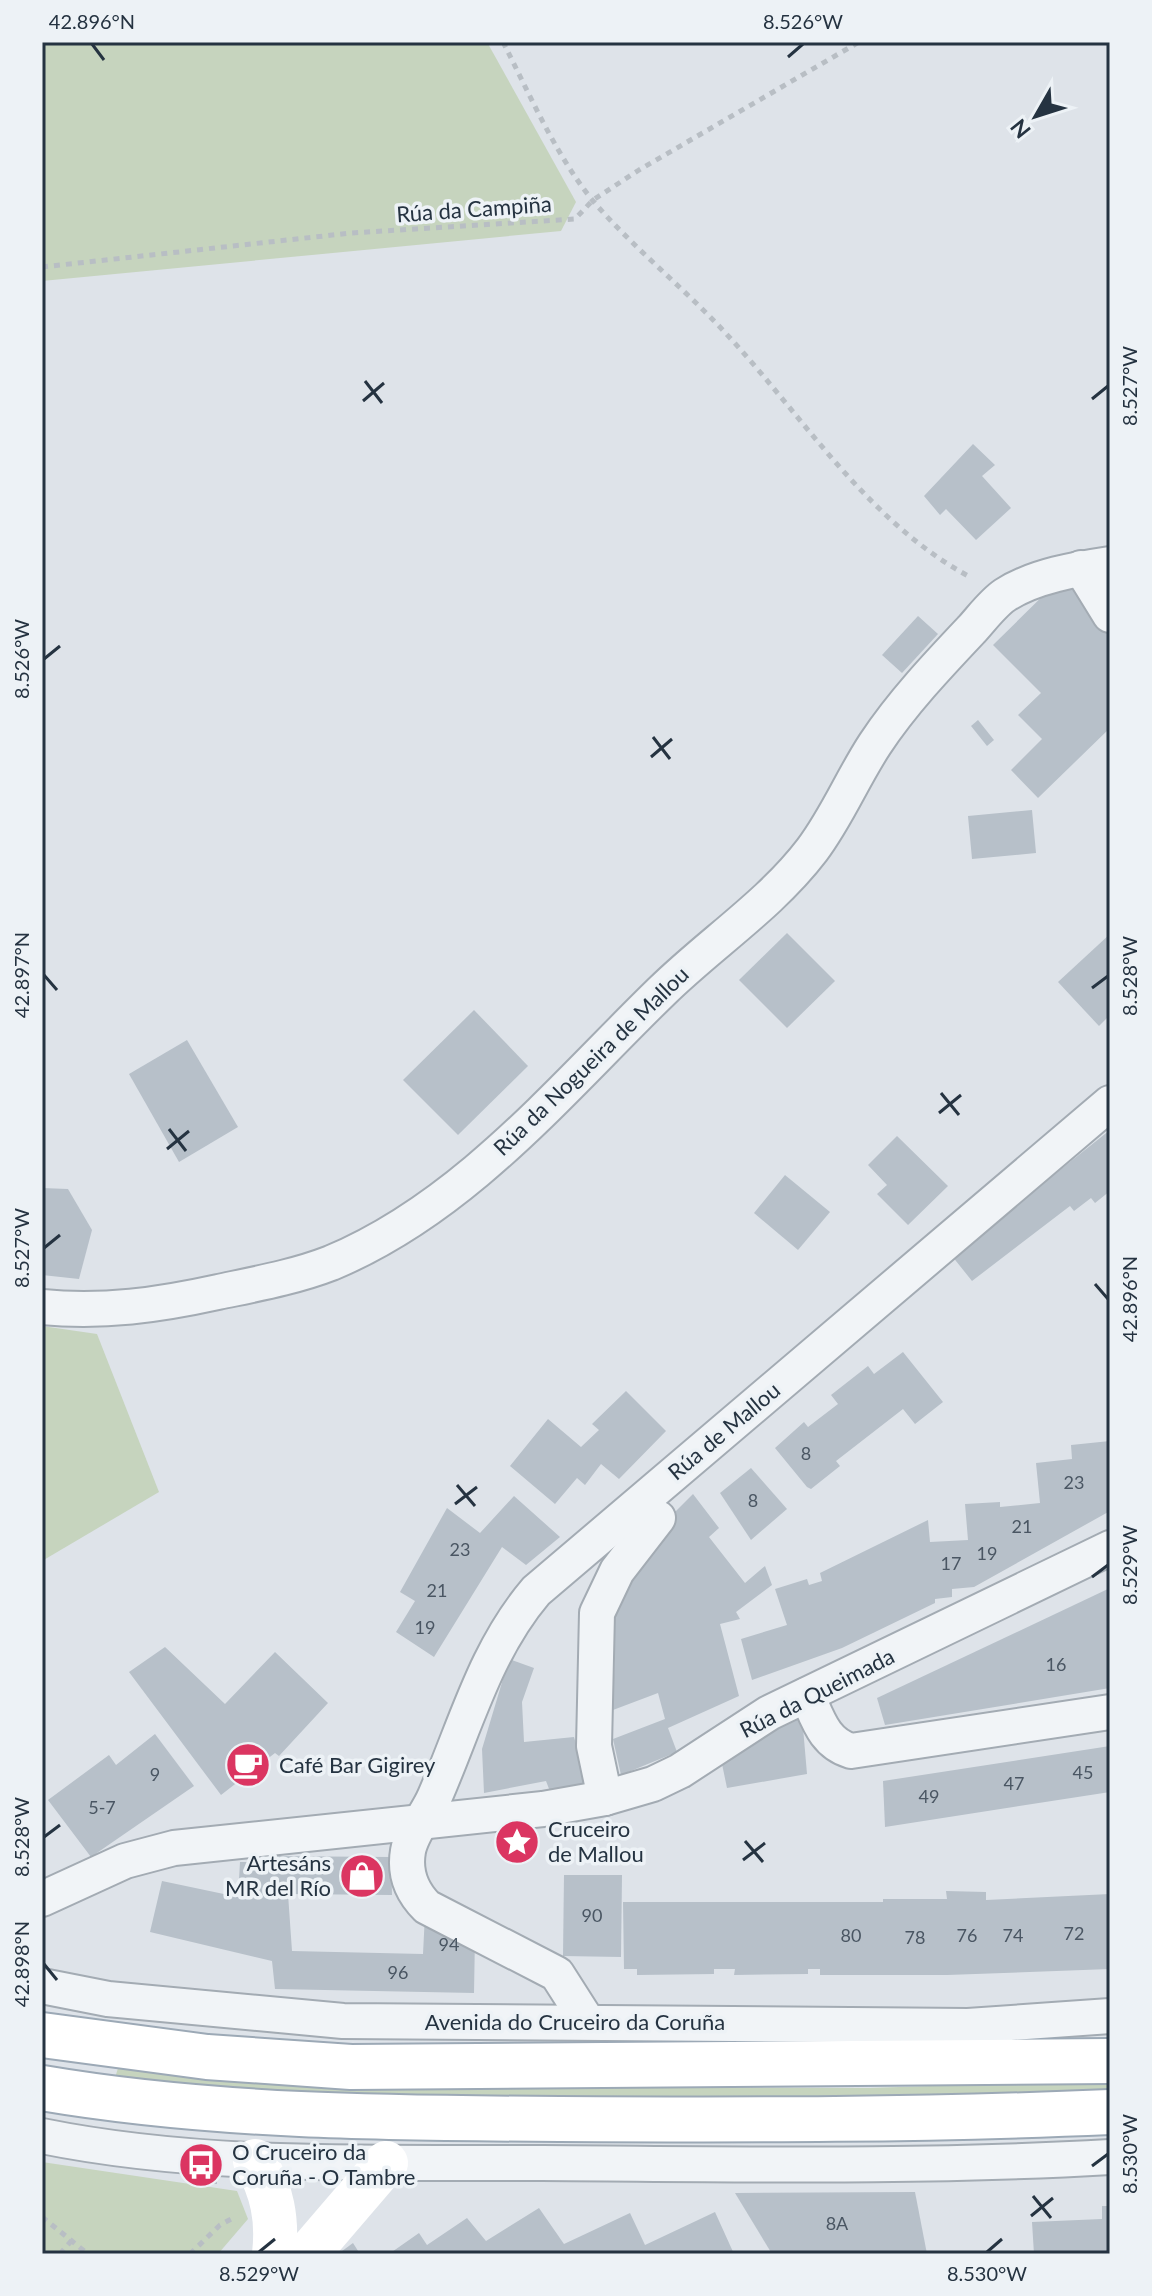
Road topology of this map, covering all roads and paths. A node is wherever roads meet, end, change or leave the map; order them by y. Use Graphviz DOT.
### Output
graph roads {
  1 [pos="503,42"];
  2 [pos="859,42"];
  3 [pos="593,200"];
  4 [pos="42,267"];
  5 [pos="1096,566"];
  6 [pos="1004,595"];
  7 [pos="1110,615"];
  8 [pos="1110,1103"];
  9 [pos="42,1307"];
  10 [pos="658,1518"];
  11 [pos="1110,1548"];
  12 [pos="807,1695"];
  13 [pos="1110,1712"];
  14 [pos="605,1798"];
  15 [pos="422,1823"];
  16 [pos="42,1899"];
  17 [pos="42,1986"];
  18 [pos="1110,2016"];
  19 [pos="587,2021"];
  20 [pos="42,2035"];
  21 [pos="1110,2061"];
  22 [pos="42,2088"];
  23 [pos="1110,2112"];
  24 [pos="42,2136"];
  25 [pos="1110,2157"];
  26 [pos="255,2161"];
  27 [pos="386,2163"];
  28 [pos="42,2217"];
  29 [pos="220,2225"];
  30 [pos="72,2240"];
  31 [pos="60,2254"];
  32 [pos="88,2254"];
  33 [pos="190,2254"];
  34 [pos="274,2254"];
  35 [pos="308,2254"];
  1 -- 3 [label="path"];
  2 -- 3 [label="path, Rúa da Campiña"];
  3 -- 4 [label="path, Rúa da Campiña"];
  3 -- 6 [label="path"];
  5 -- 6 [label="street"];
  5 -- 7 [label="street"];
  6 -- 9 [label="street, Rúa da Nogueira de Mallou"];
  8 -- 15 [label="street, Rúa de Mallou"];
  10 -- 14 [label="street"];
  11 -- 12 [label="street, Rúa da Queimada"];
  12 -- 13 [label="street"];
  12 -- 14 [label="street, Rúa da Queimada"];
  14 -- 15 [label="street, Rúa da Queimada"];
  15 -- 16 [label="street"];
  15 -- 19 [label="street, Rúa de Mallou"];
  17 -- 19 [label="street, Avenida do Cruceiro da Coruña"];
  18 -- 19 [label="street, Avenida do Cruceiro da Coruña"];
  20 -- 21 [label="main road, Avenida do Cruceiro da Coruña"];
  22 -- 23 [label="main road"];
  24 -- 26 [label="street"];
  25 -- 27 [label="street"];
  26 -- 27 [label="street"];
  26 -- 34 [label="main road"];
  27 -- 35 [label="main road"];
  28 -- 30 [label="path"];
  29 -- 33 [label="path"];
  30 -- 31 [label="path"];
  30 -- 32 [label="path"];
}
